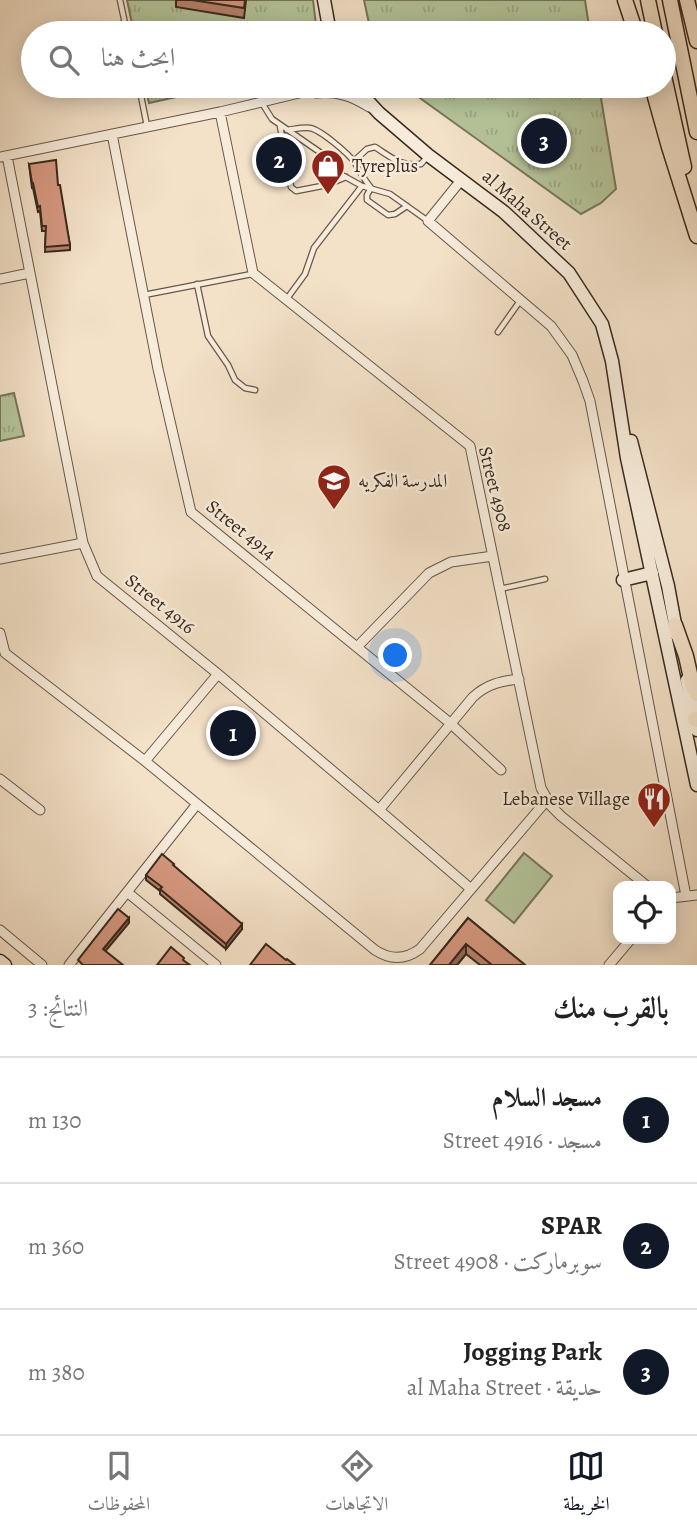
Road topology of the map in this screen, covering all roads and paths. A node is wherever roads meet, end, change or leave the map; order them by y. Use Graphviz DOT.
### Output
graph roads {
  1 [pos="120,0"];
  2 [pos="324,0"];
  3 [pos="625,0"];
  4 [pos="648,0"];
  5 [pos="670,0"];
  6 [pos="687,0"];
  7 [pos="124,21"];
  8 [pos="328,21"];
  9 [pos="632,21"];
  10 [pos="652,21"];
  11 [pos="674,21"];
  12 [pos="676,29"];
  13 [pos="697,41"];
  14 [pos="141,98"];
  15 [pos="280,98"];
  16 [pos="352,98"];
  17 [pos="365,98"];
  18 [pos="655,98"];
  19 [pos="669,98"];
  20 [pos="262,102"];
  21 [pos="220,111"];
  22 [pos="379,113"];
  23 [pos="280,125"];
  24 [pos="147,127"];
  25 [pos="286,130"];
  26 [pos="697,132"];
  27 [pos="112,134"];
  28 [pos="428,155"];
  29 [pos="3,156"];
  30 [pos="354,161"];
  31 [pos="346,177"];
  32 [pos="462,179"];
  33 [pos="362,186"];
  34 [pos="370,188"];
  35 [pos="407,206"];
  36 [pos="428,221"];
  37 [pos="697,226"];
  38 [pos="697,236"];
  39 [pos="30,273"];
  40 [pos="253,273"];
  41 [pos="0,279"];
  42 [pos="197,284"];
  43 [pos="143,295"];
  44 [pos="286,300"];
  45 [pos="520,301"];
  46 [pos="498,332"];
  47 [pos="255,390"];
  48 [pos="619,401"];
  49 [pos="83,542"];
  50 [pos="493,556"];
  51 [pos="0,559"];
  52 [pos="652,573"];
  53 [pos="545,579"];
  54 [pos="623,580"];
  55 [pos="500,589"];
  56 [pos="676,625"];
  57 [pos="0,633"];
  58 [pos="357,647"];
  59 [pos="218,674"];
  60 [pos="519,679"];
  61 [pos="697,694"];
  62 [pos="450,723"];
  63 [pos="694,724"];
  64 [pos="145,761"];
  65 [pos="501,770"];
  66 [pos="0,779"];
  67 [pos="697,785"];
  68 [pos="547,800"];
  69 [pos="197,804"];
  70 [pos="40,810"];
  71 [pos="379,810"];
  72 [pos="642,881"];
  73 [pos="471,889"];
  74 [pos="127,892"];
  75 [pos="697,894"];
  76 [pos="686,896"];
  77 [pos="676,897"];
  78 [pos="0,930"];
  79 [pos="627,944"];
  80 [pos="0,961"];
  81 [pos="5,965"];
  82 [pos="42,965"];
  83 [pos="69,965"];
  84 [pos="216,965"];
  85 [pos="609,965"];
  1 -- 7 [label="lane"];
  2 -- 8 [label="street"];
  3 -- 9 [label="main road"];
  4 -- 10 [label="main road"];
  5 -- 11 [label="main road"];
  6 -- 13 [label="main road"];
  12 -- 26 [label="main road"];
  14 -- 24 [label="lane"];
  15 -- 20 [label="street"];
  16 -- 22 [label="street"];
  17 -- 22 [label="street, al Maha Street"];
  18 -- 38 [label="main road"];
  19 -- 37 [label="main road"];
  20 -- 21 [label="street"];
  20 -- 23 [label="lane"];
  21 -- 24 [label="street"];
  21 -- 40 [label="street"];
  22 -- 28 [label="street, al Maha Street"];
  23 -- 25 [label="lane"];
  23 -- 31 [label="lane"];
  24 -- 27 [label="street"];
  25 -- 30 [label="lane"];
  25 -- 31 [label="lane"];
  27 -- 29 [label="street"];
  27 -- 43 [label="street, Street 4914"];
  28 -- 30 [label="lane"];
  28 -- 32 [label="street, al Maha Street"];
  29 -- 39 [label="street, Street 4916"];
  30 -- 34 [label="lane"];
  31 -- 33 [label="lane"];
  32 -- 36 [label="street"];
  32 -- 48 [label="street, al Maha Street"];
  33 -- 34 [label="lane"];
  33 -- 44 [label="lane"];
  34 -- 35 [label="lane"];
  34 -- 35 [label="lane"];
  35 -- 36 [label="lane"];
  36 -- 45 [label="street"];
  39 -- 41 [label="street"];
  39 -- 49 [label="street, Street 4916"];
  40 -- 42 [label="lane"];
  40 -- 44 [label="street, Street 4908"];
  42 -- 43 [label="lane"];
  42 -- 47 [label="lane"];
  43 -- 58 [label="street, Street 4914"];
  44 -- 50 [label="street, Street 4908"];
  45 -- 46 [label="lane"];
  45 -- 54 [label="street"];
  48 -- 52 [label="street, al Maha Street"];
  48 -- 56 [label="street, al Maha Street"];
  49 -- 51 [label="street"];
  49 -- 59 [label="street, Street 4916"];
  50 -- 55 [label="street, Street 4908"];
  50 -- 58 [label="street"];
  52 -- 54 [label="street"];
  52 -- 63 [label="street, al Maha Street"];
  53 -- 55 [label="lane"];
  54 -- 76 [label="street"];
  55 -- 60 [label="street, Street 4908"];
  56 -- 61 [label="main road"];
  56 -- 63 [label="street, al Maha Street"];
  57 -- 64 [label="street"];
  58 -- 62 [label="street, Street 4914"];
  59 -- 64 [label="street"];
  59 -- 71 [label="street, Street 4916"];
  60 -- 62 [label="street"];
  60 -- 68 [label="street, Street 4908"];
  62 -- 65 [label="street, Street 4914"];
  62 -- 71 [label="street"];
  63 -- 67 [label="street, al Maha Street"];
  64 -- 69 [label="street"];
  66 -- 70 [label="street"];
  68 -- 72 [label="street, Street 4908"];
  68 -- 73 [label="street"];
  69 -- 73 [label="street"];
  69 -- 74 [label="street"];
  71 -- 73 [label="street, Street 4916"];
  74 -- 83 [label="street"];
  74 -- 84 [label="street"];
  75 -- 76 [label="street"];
  76 -- 77 [label="street"];
  78 -- 82 [label="street"];
  79 -- 85 [label="street"];
  80 -- 81 [label="street"];
}
